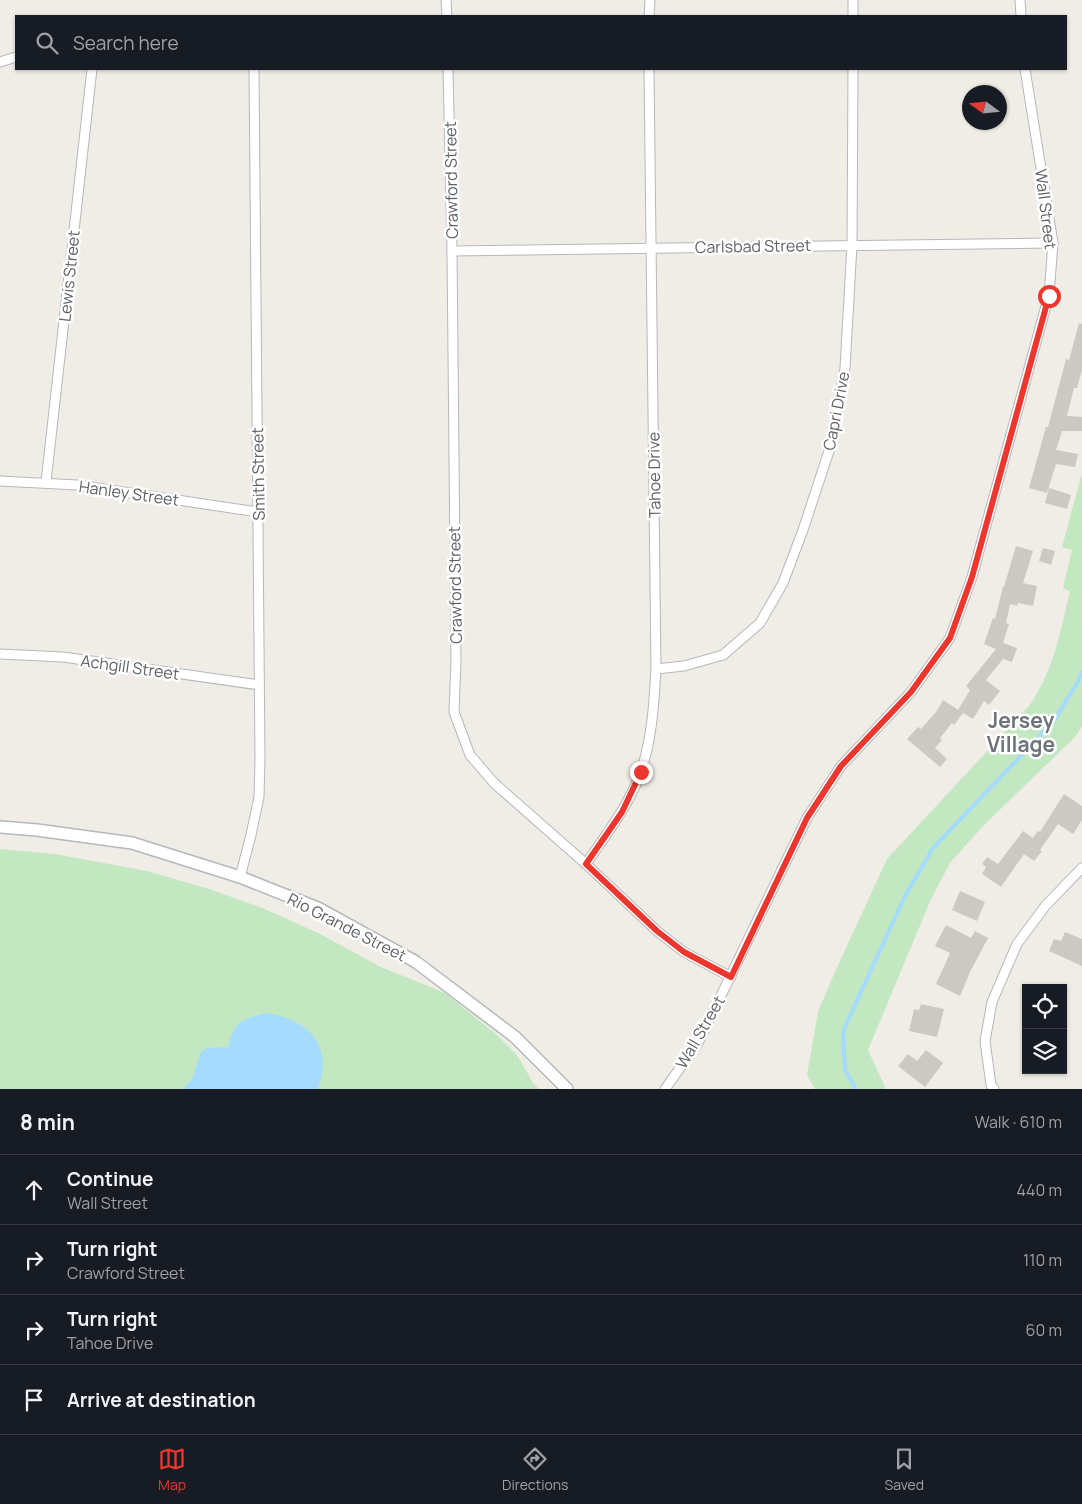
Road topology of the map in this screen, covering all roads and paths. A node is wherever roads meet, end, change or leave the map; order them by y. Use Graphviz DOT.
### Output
graph roads {
  1 [pos="446,0"];
  2 [pos="650,0"];
  3 [pos="853,0"];
  4 [pos="1020,0"];
  5 [pos="447,15"];
  6 [pos="650,15"];
  7 [pos="853,15"];
  8 [pos="1021,15"];
  9 [pos="15,57"];
  10 [pos="0,62"];
  11 [pos="92,70"];
  12 [pos="254,70"];
  13 [pos="448,70"];
  14 [pos="649,70"];
  15 [pos="853,70"];
  16 [pos="1025,70"];
  17 [pos="1053,243"];
  18 [pos="852,245"];
  19 [pos="651,248"];
  20 [pos="452,251"];
  21 [pos="0,481"];
  22 [pos="46,482"];
  23 [pos="258,512"];
  24 [pos="0,654"];
  25 [pos="656,669"];
  26 [pos="259,685"];
  27 [pos="0,827"];
  28 [pos="586,864"];
  29 [pos="1082,868"];
  30 [pos="240,877"];
  31 [pos="731,977"];
  32 [pos="567,1089"];
  33 [pos="665,1089"];
  34 [pos="994,1089"];
  1 -- 5 [label="street"];
  2 -- 6 [label="street"];
  3 -- 7 [label="street"];
  4 -- 8 [label="street"];
  9 -- 10 [label="street"];
  11 -- 22 [label="street, Lewis Street"];
  12 -- 23 [label="street, Smith Street"];
  13 -- 20 [label="street, Crawford Street"];
  14 -- 19 [label="street, Tahoe Drive"];
  15 -- 18 [label="street, Capri Drive"];
  16 -- 17 [label="street, Wall Street"];
  17 -- 18 [label="street, Carlsbad Street"];
  17 -- 31 [label="street, Wall Street"];
  18 -- 19 [label="street, Carlsbad Street"];
  18 -- 25 [label="street, Capri Drive"];
  19 -- 20 [label="street, Carlsbad Street"];
  19 -- 25 [label="street, Tahoe Drive"];
  20 -- 28 [label="street, Crawford Street"];
  21 -- 22 [label="street, Hanley Street"];
  22 -- 23 [label="street, Hanley Street"];
  23 -- 26 [label="street, Smith Street"];
  24 -- 26 [label="street, Achgill Street"];
  25 -- 28 [label="street, Tahoe Drive"];
  26 -- 30 [label="street, Smith Street"];
  27 -- 30 [label="street, Rio Grande Street"];
  28 -- 31 [label="street, Crawford Street"];
  29 -- 34 [label="street"];
  30 -- 32 [label="street, Rio Grande Street"];
  31 -- 33 [label="street, Wall Street"];
}
